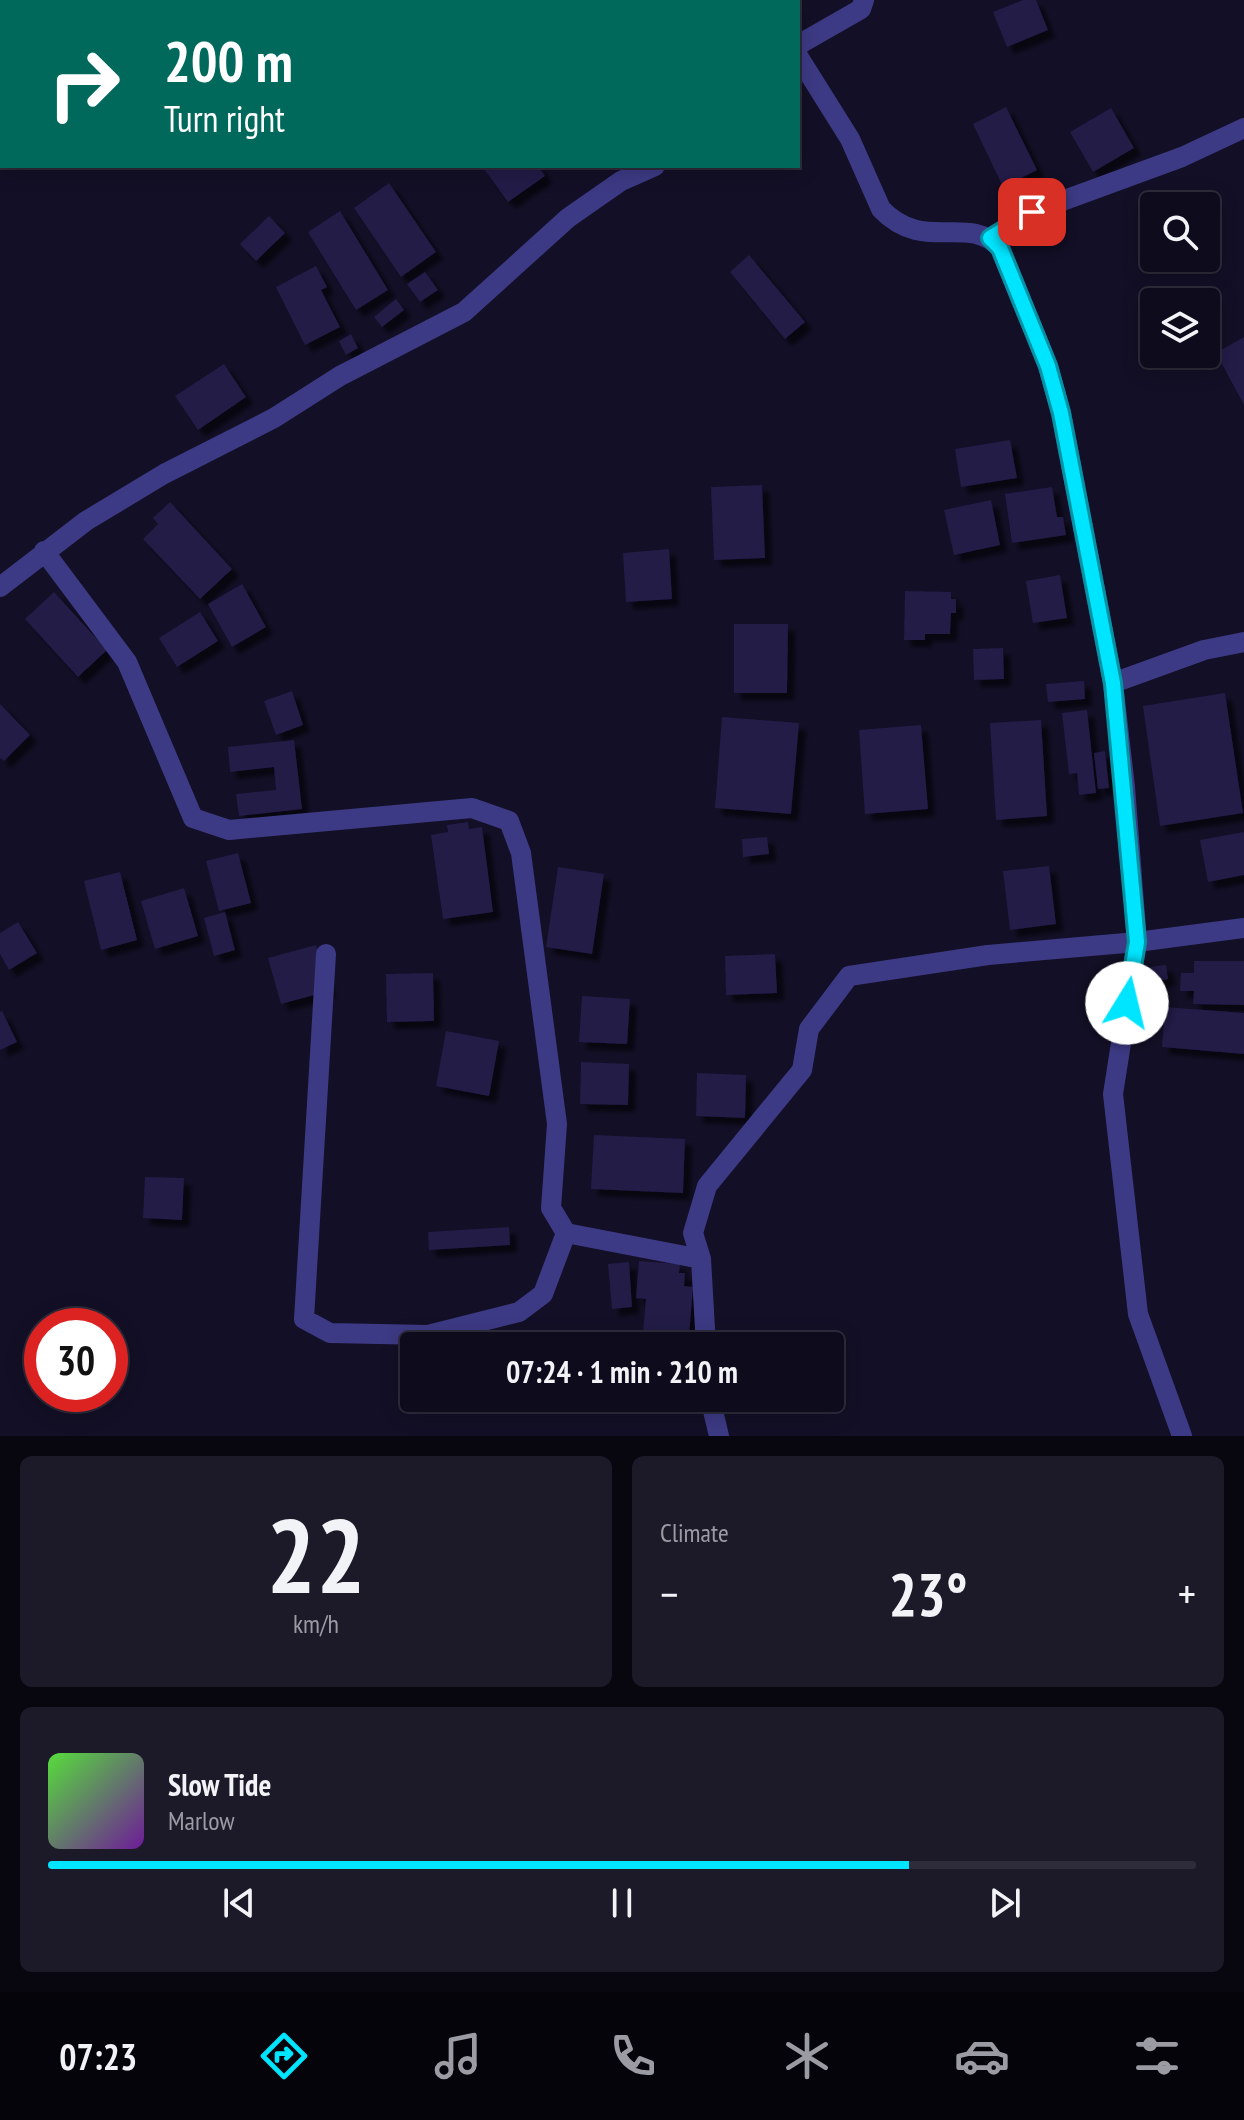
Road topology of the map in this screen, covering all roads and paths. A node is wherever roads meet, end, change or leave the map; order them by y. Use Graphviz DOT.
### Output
graph roads {
  1 [pos="864,0"];
  2 [pos="800,44"];
  3 [pos="800,59"];
  4 [pos="1244,128"];
  5 [pos="650,168"];
  6 [pos="990,238"];
  7 [pos="44,551"];
  8 [pos="0,587"];
  9 [pos="1244,642"];
  10 [pos="1113,683"];
  11 [pos="1244,928"];
  12 [pos="1137,942"];
  13 [pos="326,954"];
  14 [pos="566,1233"];
  15 [pos="701,1259"];
  16 [pos="705,1332"];
  17 [pos="713,1412"];
  18 [pos="719,1436"];
  19 [pos="1182,1436"];
  1 -- 2 [label="street"];
  3 -- 6 [label="street"];
  4 -- 6 [label="street"];
  5 -- 7 [label="street"];
  6 -- 10 [label="street"];
  7 -- 8 [label="street"];
  7 -- 14 [label="street"];
  9 -- 10 [label="street"];
  10 -- 12 [label="street"];
  11 -- 12 [label="street"];
  12 -- 15 [label="street"];
  12 -- 19 [label="street"];
  13 -- 14 [label="street"];
  14 -- 15 [label="street"];
  15 -- 16 [label="street"];
  17 -- 18 [label="street"];
}
